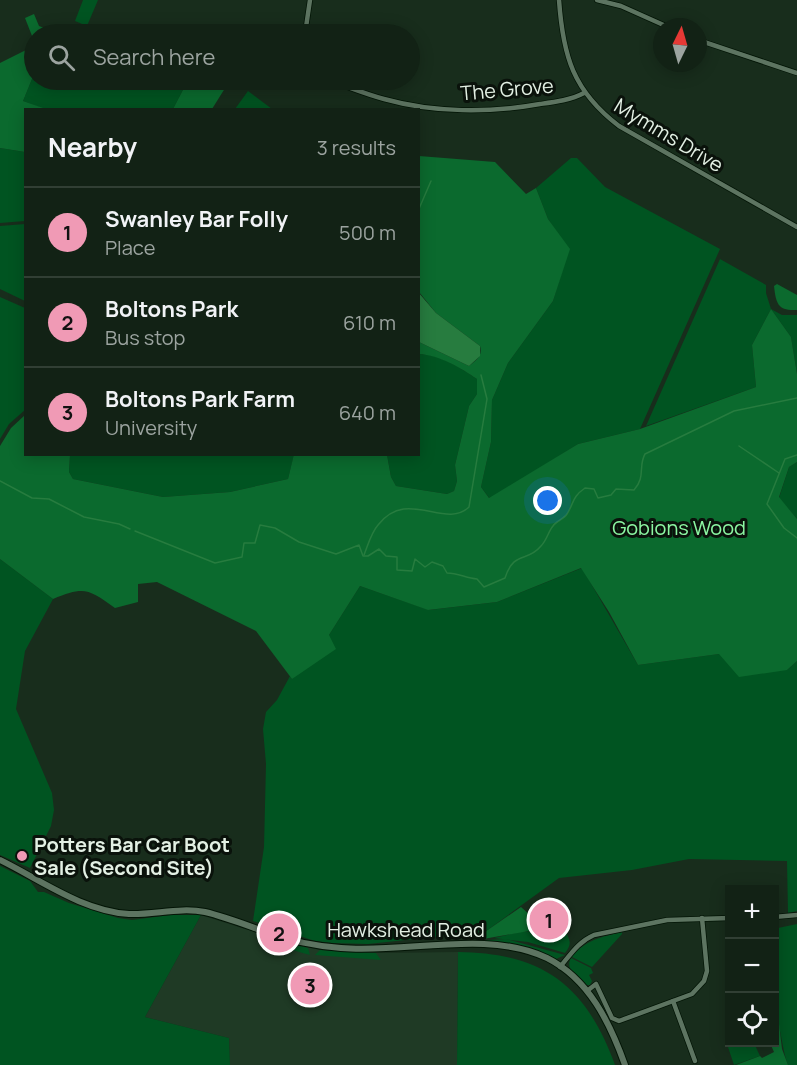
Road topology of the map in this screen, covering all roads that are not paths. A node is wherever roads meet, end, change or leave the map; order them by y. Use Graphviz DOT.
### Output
graph roads {
  1 [pos="310,0"];
  2 [pos="559,0"];
  3 [pos="597,0"];
  4 [pos="653,20"];
  5 [pos="306,24"];
  6 [pos="707,43"];
  7 [pos="797,73"];
  8 [pos="356,90"];
  9 [pos="584,93"];
  10 [pos="797,227"];
  11 [pos="0,860"];
  12 [pos="797,915"];
  13 [pos="779,917"];
  14 [pos="702,918"];
  15 [pos="725,918"];
  16 [pos="560,967"];
  17 [pos="592,976"];
  18 [pos="596,984"];
  19 [pos="587,991"];
  20 [pos="673,1001"];
  21 [pos="695,1061"];
  22 [pos="625,1065"];
  1 -- 5 [label="street"];
  2 -- 9 [label="street, Mymms Drive"];
  3 -- 4 [label="street"];
  6 -- 7 [label="street"];
  8 -- 9 [label="street, The Grove"];
  9 -- 10 [label="street, Mymms Drive"];
  11 -- 16 [label="street, Hawkshead Road"];
  12 -- 13 [label="street"];
  14 -- 15 [label="street"];
  14 -- 16 [label="street"];
  14 -- 20 [label="street"];
  16 -- 19 [label="street, Hawkshead Road"];
  17 -- 18 [label="street"];
  18 -- 19 [label="street"];
  18 -- 20 [label="street"];
  19 -- 22 [label="street, Hawkshead Road"];
  20 -- 21 [label="street"];
}
